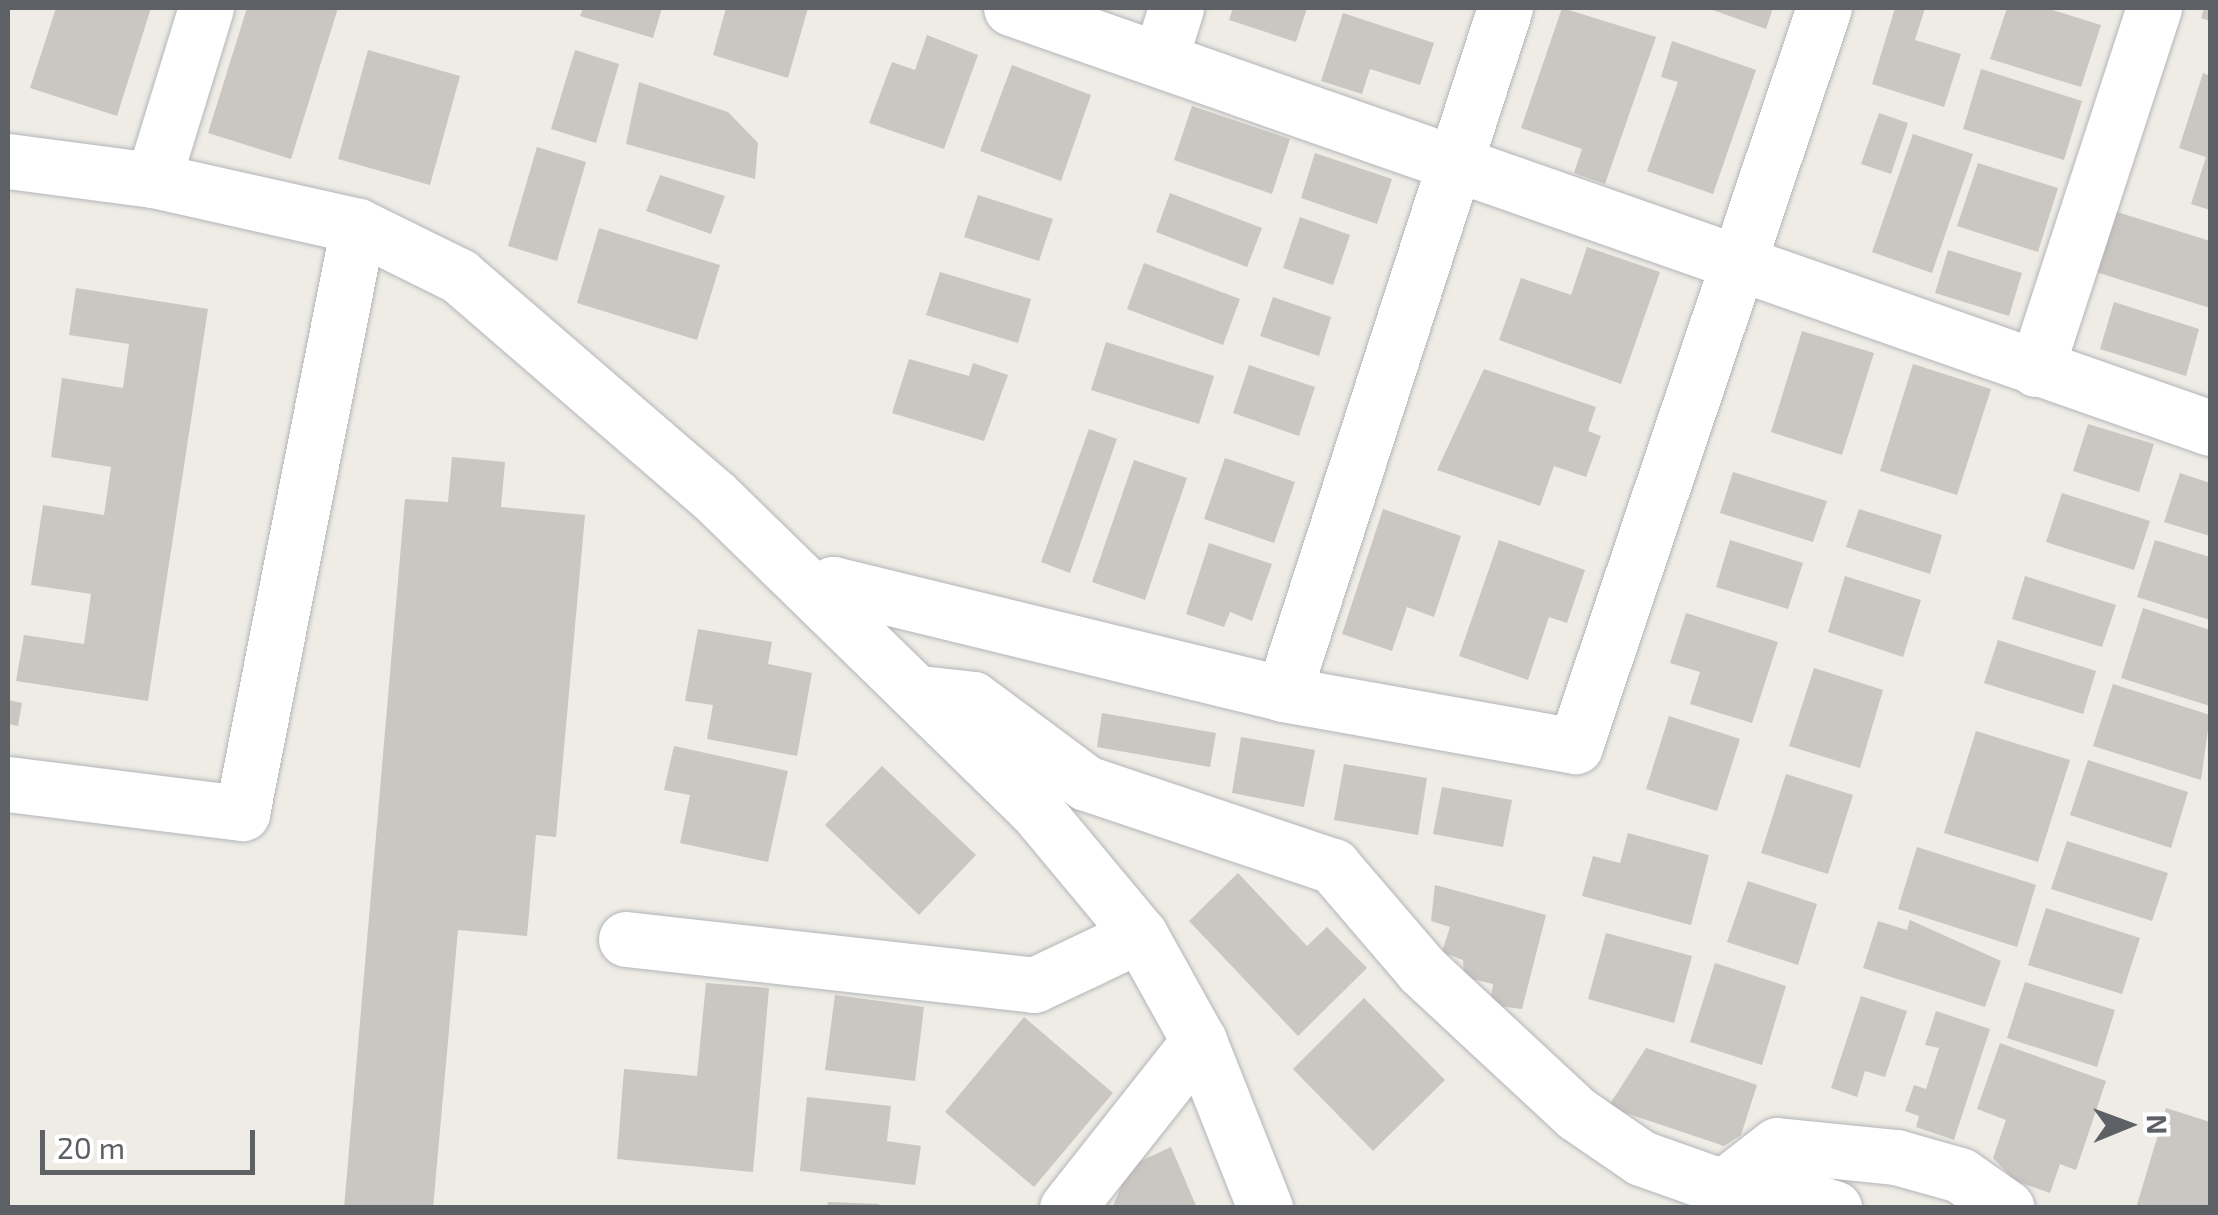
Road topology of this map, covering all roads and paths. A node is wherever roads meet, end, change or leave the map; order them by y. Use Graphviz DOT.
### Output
graph roads {
  1 [pos="206,8"];
  2 [pos="1010,8"];
  3 [pos="1506,8"];
  4 [pos="1824,8"];
  5 [pos="2154,8"];
  6 [pos="1168,32"];
  7 [pos="1457,158"];
  8 [pos="8,161"];
  9 [pos="153,180"];
  10 [pos="358,226"];
  11 [pos="1743,260"];
  12 [pos="2036,369"];
  13 [pos="2210,428"];
  14 [pos="821,600"];
  15 [pos="915,693"];
  16 [pos="1283,694"];
  17 [pos="8,784"];
  18 [pos="1140,935"];
  19 [pos="626,939"];
  20 [pos="1199,1041"];
  21 [pos="1731,1191"];
  22 [pos="1068,1208"];
  23 [pos="1265,1208"];
  24 [pos="1834,1208"];
  25 [pos="2006,1208"];
  1 -- 9 [label="street"];
  2 -- 6 [label="street"];
  3 -- 7 [label="street"];
  4 -- 11 [label="street"];
  5 -- 12 [label="street"];
  6 -- 7 [label="street"];
  7 -- 11 [label="street"];
  7 -- 16 [label="street"];
  8 -- 9 [label="street"];
  9 -- 10 [label="street"];
  10 -- 14 [label="street"];
  10 -- 17 [label="street"];
  11 -- 12 [label="street"];
  11 -- 16 [label="street"];
  12 -- 13 [label="street"];
  14 -- 15 [label="street"];
  14 -- 16 [label="street"];
  15 -- 18 [label="street"];
  15 -- 21 [label="street"];
  18 -- 19 [label="street"];
  18 -- 20 [label="street"];
  20 -- 22 [label="street"];
  20 -- 23 [label="street"];
  21 -- 24 [label="street"];
  21 -- 25 [label="street"];
}
